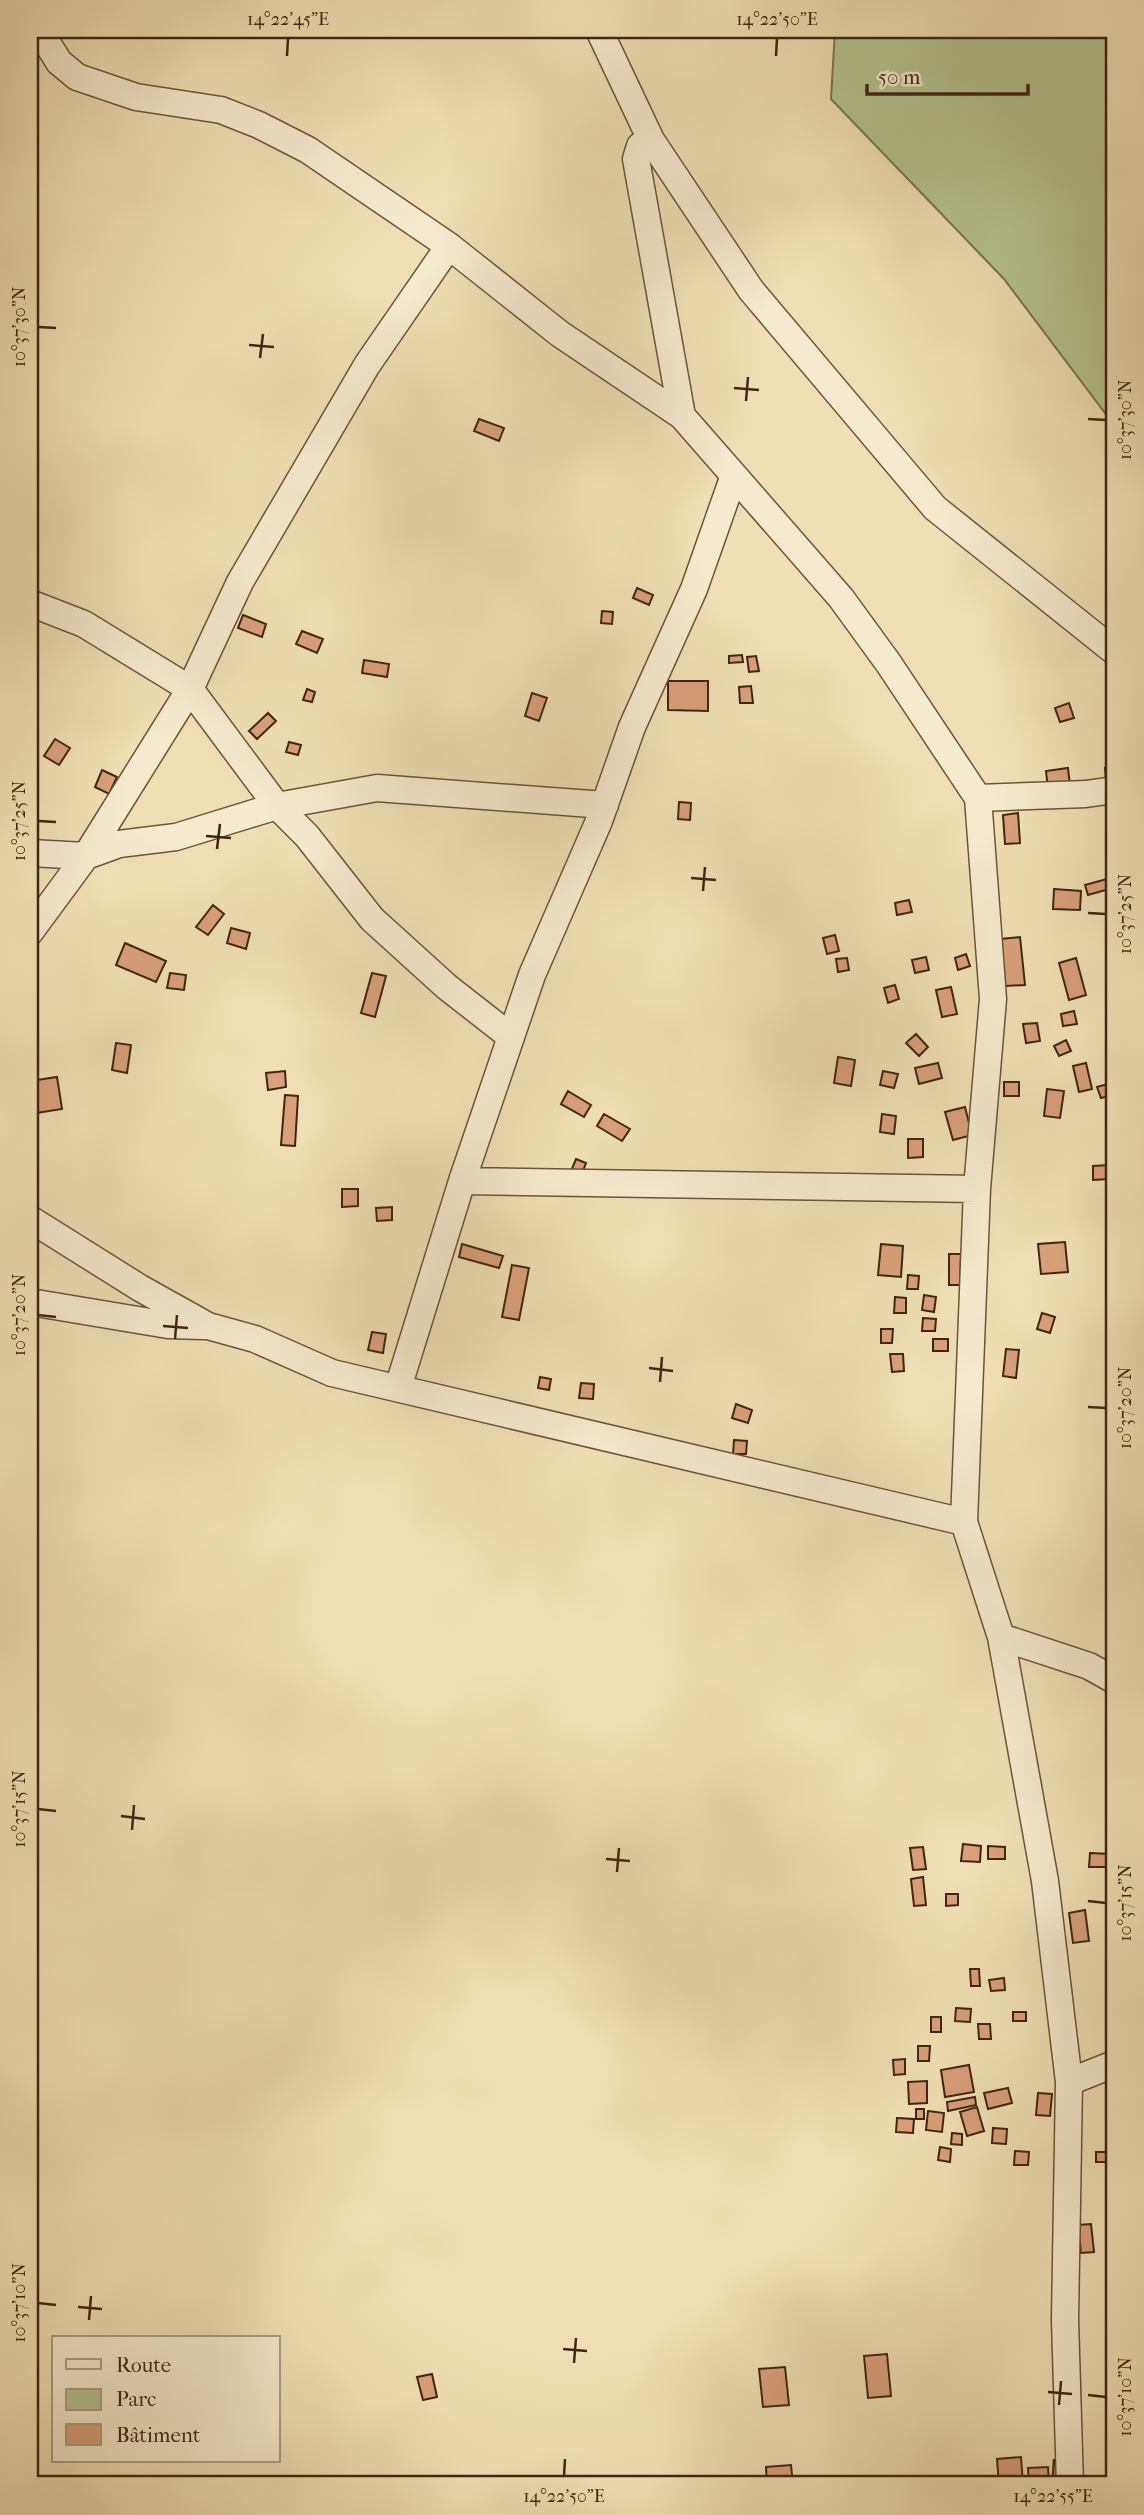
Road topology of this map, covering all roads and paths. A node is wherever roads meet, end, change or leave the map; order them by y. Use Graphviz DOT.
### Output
graph roads {
  1 [pos="39,30"];
  2 [pos="599,30"];
  3 [pos="651,140"];
  4 [pos="450,246"];
  5 [pos="682,415"];
  6 [pos="733,478"];
  7 [pos="30,603"];
  8 [pos="1114,651"];
  9 [pos="190,689"];
  10 [pos="1114,790"];
  11 [pos="978,798"];
  12 [pos="605,805"];
  13 [pos="277,806"];
  14 [pos="30,853"];
  15 [pos="86,856"];
  16 [pos="30,932"];
  17 [pos="510,1037"];
  18 [pos="462,1181"];
  19 [pos="977,1189"];
  20 [pos="30,1219"];
  21 [pos="30,1302"];
  22 [pos="208,1326"];
  23 [pos="398,1388"];
  24 [pos="964,1522"];
  25 [pos="1001,1637"];
  26 [pos="1114,1680"];
  27 [pos="1114,2064"];
  28 [pos="1069,2082"];
  29 [pos="1070,2485"];
  1 -- 4 [label="street"];
  2 -- 3 [label="street"];
  3 -- 5 [label="street"];
  3 -- 8 [label="street"];
  4 -- 5 [label="street"];
  4 -- 9 [label="street"];
  5 -- 6 [label="street"];
  6 -- 11 [label="street"];
  6 -- 12 [label="street"];
  7 -- 9 [label="street"];
  9 -- 13 [label="street"];
  9 -- 15 [label="street"];
  10 -- 11 [label="street"];
  11 -- 19 [label="street"];
  12 -- 13 [label="street"];
  12 -- 17 [label="street"];
  13 -- 15 [label="street"];
  13 -- 17 [label="street"];
  14 -- 15 [label="street"];
  15 -- 16 [label="street"];
  17 -- 18 [label="street"];
  18 -- 19 [label="street"];
  18 -- 23 [label="street"];
  19 -- 24 [label="street"];
  20 -- 22 [label="street"];
  21 -- 22 [label="street"];
  22 -- 23 [label="street"];
  23 -- 24 [label="street"];
  24 -- 25 [label="street"];
  25 -- 26 [label="street"];
  25 -- 28 [label="street"];
  27 -- 28 [label="street"];
  28 -- 29 [label="street"];
}
